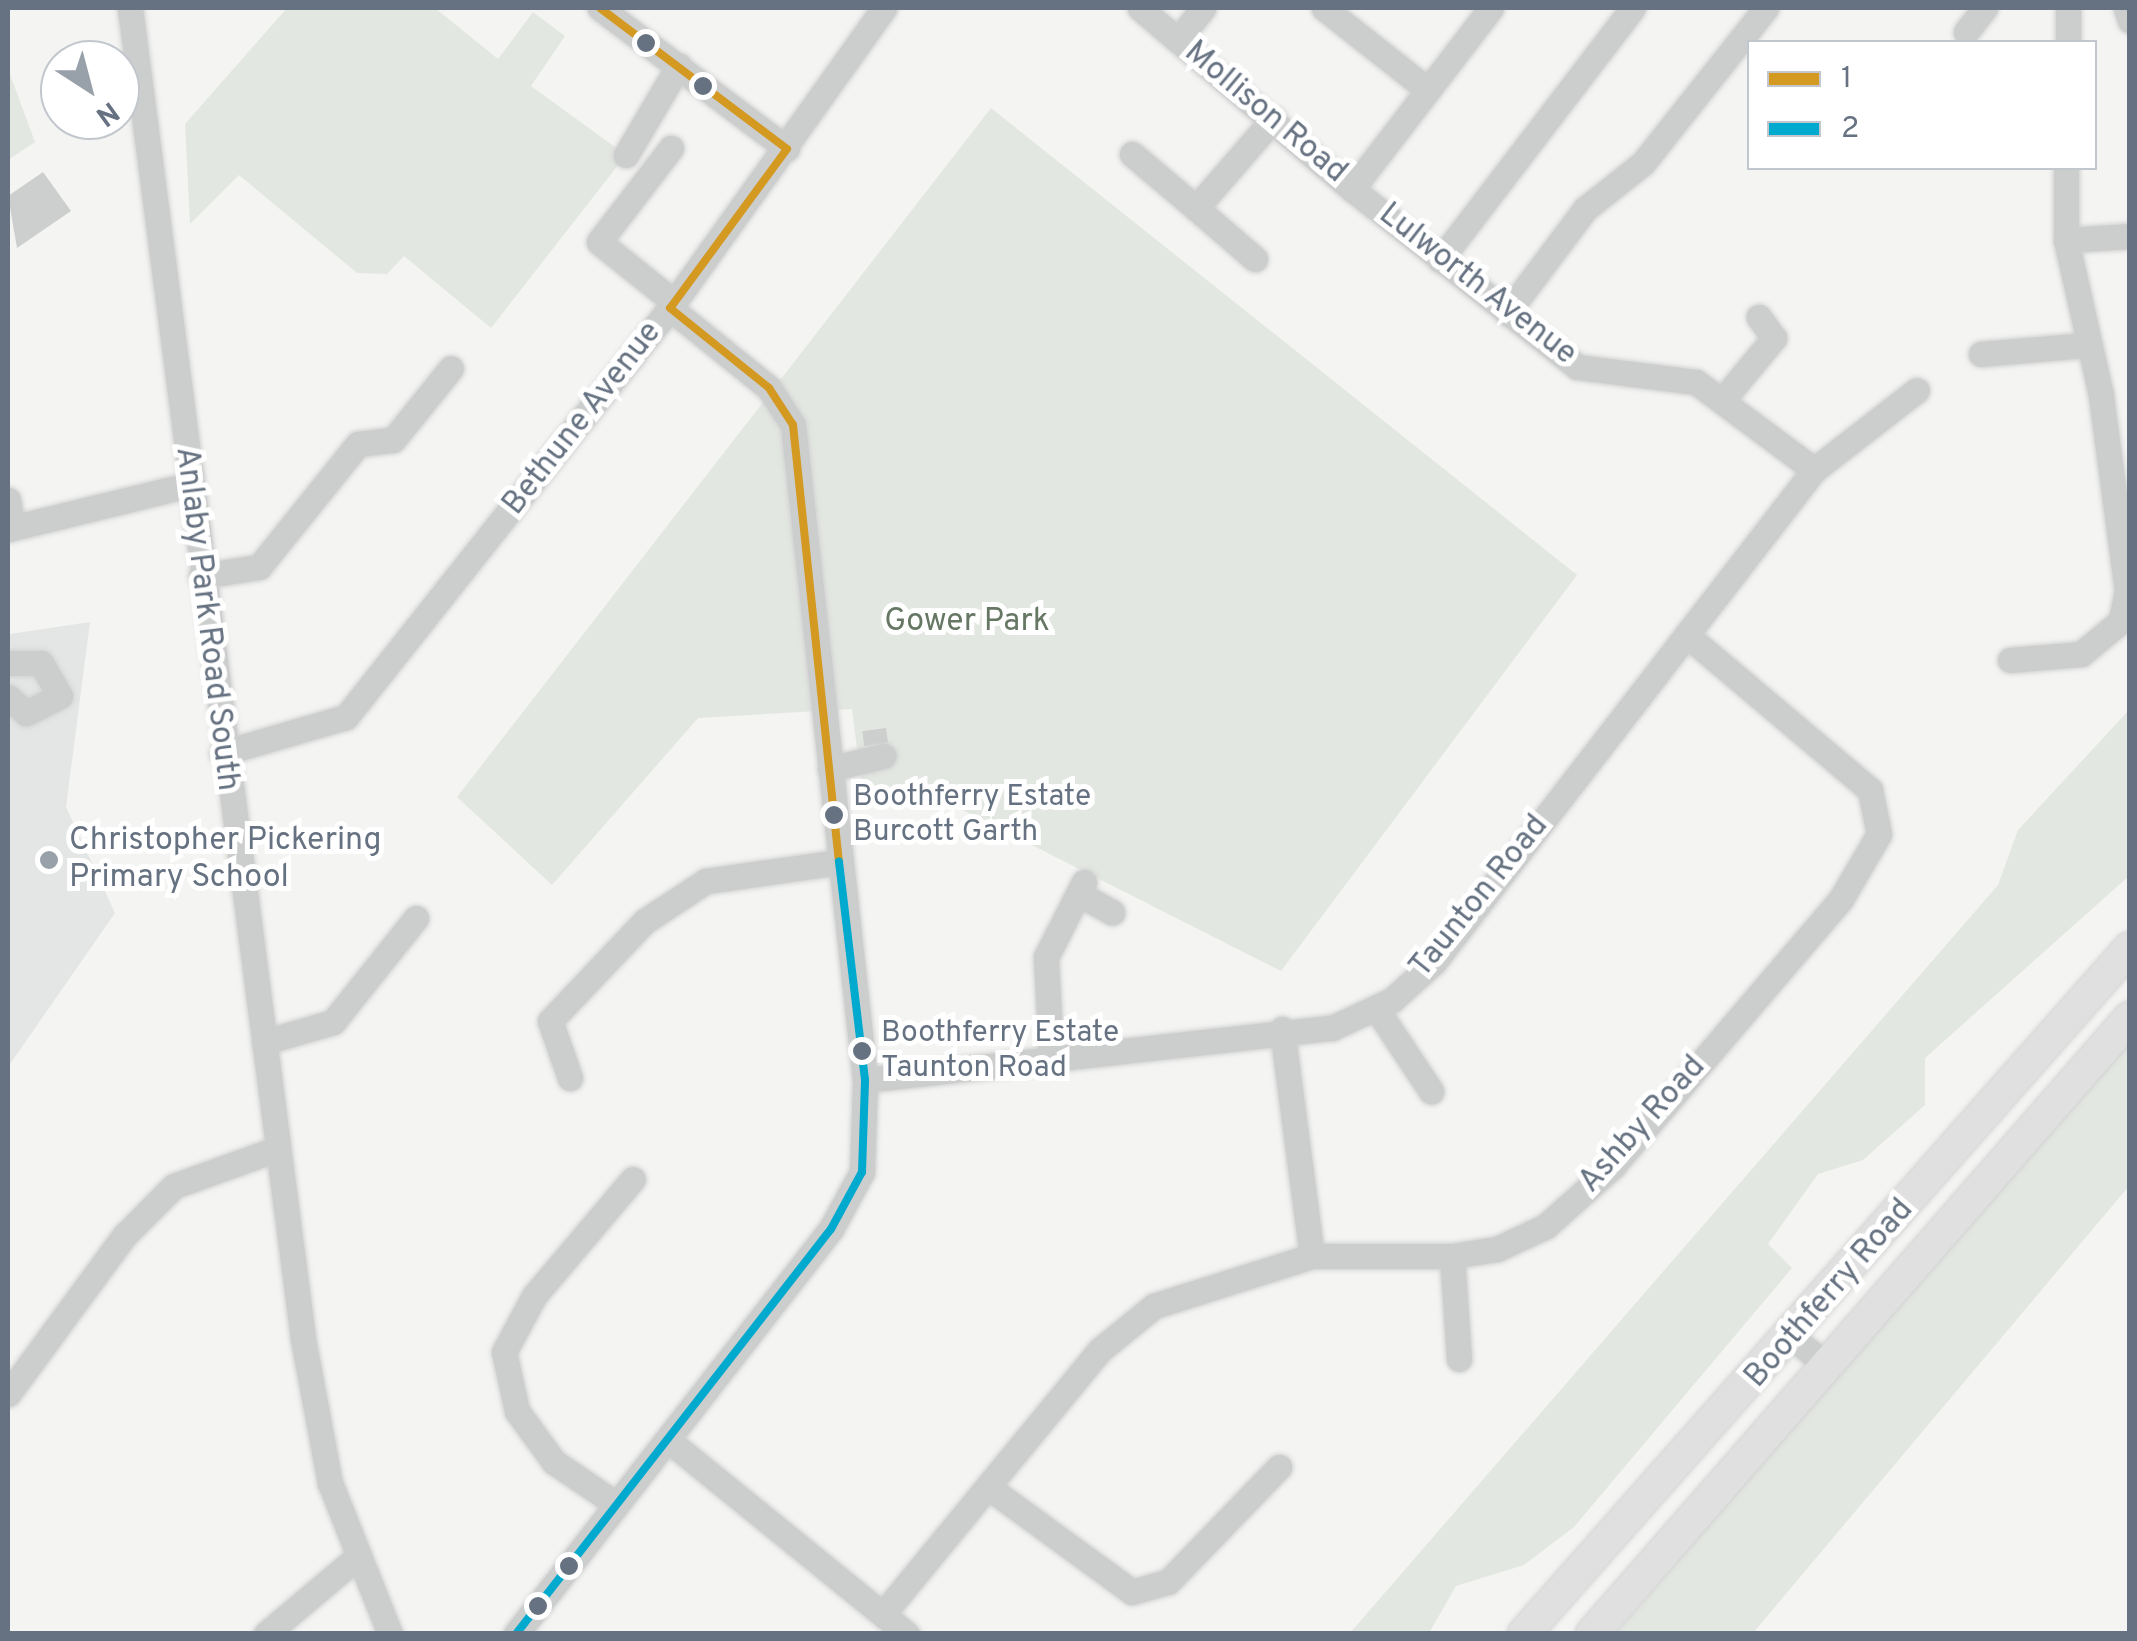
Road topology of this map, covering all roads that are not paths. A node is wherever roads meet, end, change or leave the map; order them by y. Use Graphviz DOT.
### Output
graph roads {
  1 [pos="130,8"];
  2 [pos="600,8"];
  3 [pos="884,8"];
  4 [pos="1140,8"];
  5 [pos="1203,8"];
  6 [pos="1324,8"];
  7 [pos="1492,8"];
  8 [pos="1633,8"];
  9 [pos="1766,8"];
  10 [pos="1990,8"];
  11 [pos="2068,8"];
  12 [pos="2126,8"];
  13 [pos="1352,16"];
  14 [pos="2130,20"];
  15 [pos="1966,32"];
  16 [pos="1178,40"];
  17 [pos="2068,40"];
  18 [pos="679,65"];
  19 [pos="1428,90"];
  20 [pos="1272,119"];
  21 [pos="671,148"];
  22 [pos="787,148"];
  23 [pos="1132,154"];
  24 [pos="626,155"];
  25 [pos="2066,170"];
  26 [pos="1352,188"];
  27 [pos="1196,208"];
  28 [pos="2130,236"];
  29 [pos="2066,240"];
  30 [pos="1255,258"];
  31 [pos="1440,260"];
  32 [pos="672,305"];
  33 [pos="1507,314"];
  34 [pos="1759,318"];
  35 [pos="2087,344"];
  36 [pos="1981,354"];
  37 [pos="452,368"];
  38 [pos="1917,390"];
  39 [pos="1725,398"];
  40 [pos="1814,470"];
  41 [pos="188,485"];
  42 [pos="8,500"];
  43 [pos="10,529"];
  44 [pos="201,576"];
  45 [pos="1689,637"];
  46 [pos="2010,660"];
  47 [pos="8,663"];
  48 [pos="8,697"];
  49 [pos="222,753"];
  50 [pos="883,756"];
  51 [pos="830,769"];
  52 [pos="839,862"];
  53 [pos="1112,912"];
  54 [pos="416,918"];
  55 [pos="2130,948"];
  56 [pos="1376,1008"];
  57 [pos="2130,1018"];
  58 [pos="1282,1029"];
  59 [pos="264,1042"];
  60 [pos="1051,1057"];
  61 [pos="570,1078"];
  62 [pos="865,1080"];
  63 [pos="1431,1090"];
  64 [pos="274,1150"];
  65 [pos="633,1179"];
  66 [pos="1312,1256"];
  67 [pos="1452,1256"];
  68 [pos="1793,1338"];
  69 [pos="1459,1359"];
  70 [pos="1828,1367"];
  71 [pos="8,1394"];
  72 [pos="668,1440"];
  73 [pos="1279,1467"];
  74 [pos="988,1487"];
  75 [pos="616,1504"];
  76 [pos="355,1559"];
  77 [pos="883,1614"];
  78 [pos="266,1634"];
  79 [pos="390,1634"];
  80 [pos="516,1634"];
  81 [pos="907,1634"];
  82 [pos="1524,1634"];
  83 [pos="1592,1634"];
  1 -- 41 [label="street, Anlaby Park Road South"];
  2 -- 18 [label="street"];
  3 -- 22 [label="street, Bethune Avenue"];
  4 -- 16 [label="street, Mollison Road"];
  5 -- 16 [label="street"];
  6 -- 13 [label="street"];
  7 -- 19 [label="street, Mollison Road"];
  8 -- 31 [label="street"];
  9 -- 33 [label="street"];
  10 -- 15 [label="street"];
  11 -- 17 [label="street"];
  12 -- 14 [label="street"];
  13 -- 19 [label="street"];
  16 -- 20 [label="street, Mollison Road"];
  18 -- 22 [label="street"];
  18 -- 24 [label="street"];
  19 -- 26 [label="street, Mollison Road"];
  20 -- 26 [label="street, Mollison Road"];
  20 -- 27 [label="street"];
  21 -- 32 [label="street"];
  22 -- 32 [label="street, Bethune Avenue"];
  23 -- 27 [label="street"];
  25 -- 29 [label="street"];
  26 -- 31 [label="street, Lulworth Avenue"];
  27 -- 30 [label="street"];
  28 -- 29 [label="street"];
  29 -- 35 [label="street"];
  31 -- 33 [label="street, Lulworth Avenue"];
  32 -- 49 [label="street, Bethune Avenue"];
  32 -- 51 [label="street"];
  33 -- 39 [label="street, Lulworth Avenue"];
  34 -- 39 [label="street"];
  35 -- 36 [label="street"];
  35 -- 46 [label="street"];
  37 -- 44 [label="street"];
  38 -- 40 [label="street, Taunton Road"];
  39 -- 40 [label="street, Lulworth Avenue"];
  40 -- 45 [label="street, Taunton Road"];
  41 -- 43 [label="street"];
  41 -- 44 [label="street, Anlaby Park Road South"];
  42 -- 43 [label="street"];
  44 -- 49 [label="street, Anlaby Park Road South"];
  45 -- 56 [label="street, Taunton Road"];
  45 -- 67 [label="street, Ashby Road"];
  47 -- 48 [label="street"];
  49 -- 59 [label="street, Anlaby Park Road South"];
  50 -- 51 [label="street"];
  51 -- 52 [label="street"];
  52 -- 61 [label="street"];
  52 -- 62 [label="street"];
  53 -- 60 [label="street"];
  54 -- 59 [label="street"];
  55 -- 68 [label="main road, Boothferry Road"];
  56 -- 58 [label="street, Taunton Road"];
  56 -- 63 [label="street"];
  57 -- 70 [label="main road, Boothferry Road"];
  58 -- 60 [label="street, Taunton Road"];
  58 -- 66 [label="street"];
  59 -- 64 [label="street, Anlaby Park Road South"];
  60 -- 62 [label="street, Taunton Road"];
  62 -- 72 [label="street"];
  64 -- 71 [label="street"];
  64 -- 76 [label="street, Anlaby Park Road South"];
  65 -- 75 [label="street"];
  66 -- 67 [label="street, Ashby Road"];
  66 -- 74 [label="street, Ashby Road"];
  67 -- 69 [label="street"];
  68 -- 70 [label="street"];
  68 -- 82 [label="main road, Boothferry Road"];
  70 -- 83 [label="main road, Boothferry Road"];
  72 -- 75 [label="street"];
  72 -- 77 [label="street"];
  73 -- 74 [label="street"];
  74 -- 77 [label="street, Ashby Road"];
  75 -- 80 [label="street"];
  76 -- 78 [label="street"];
  76 -- 79 [label="street, Anlaby Park Road South"];
  77 -- 81 [label="street"];
}
